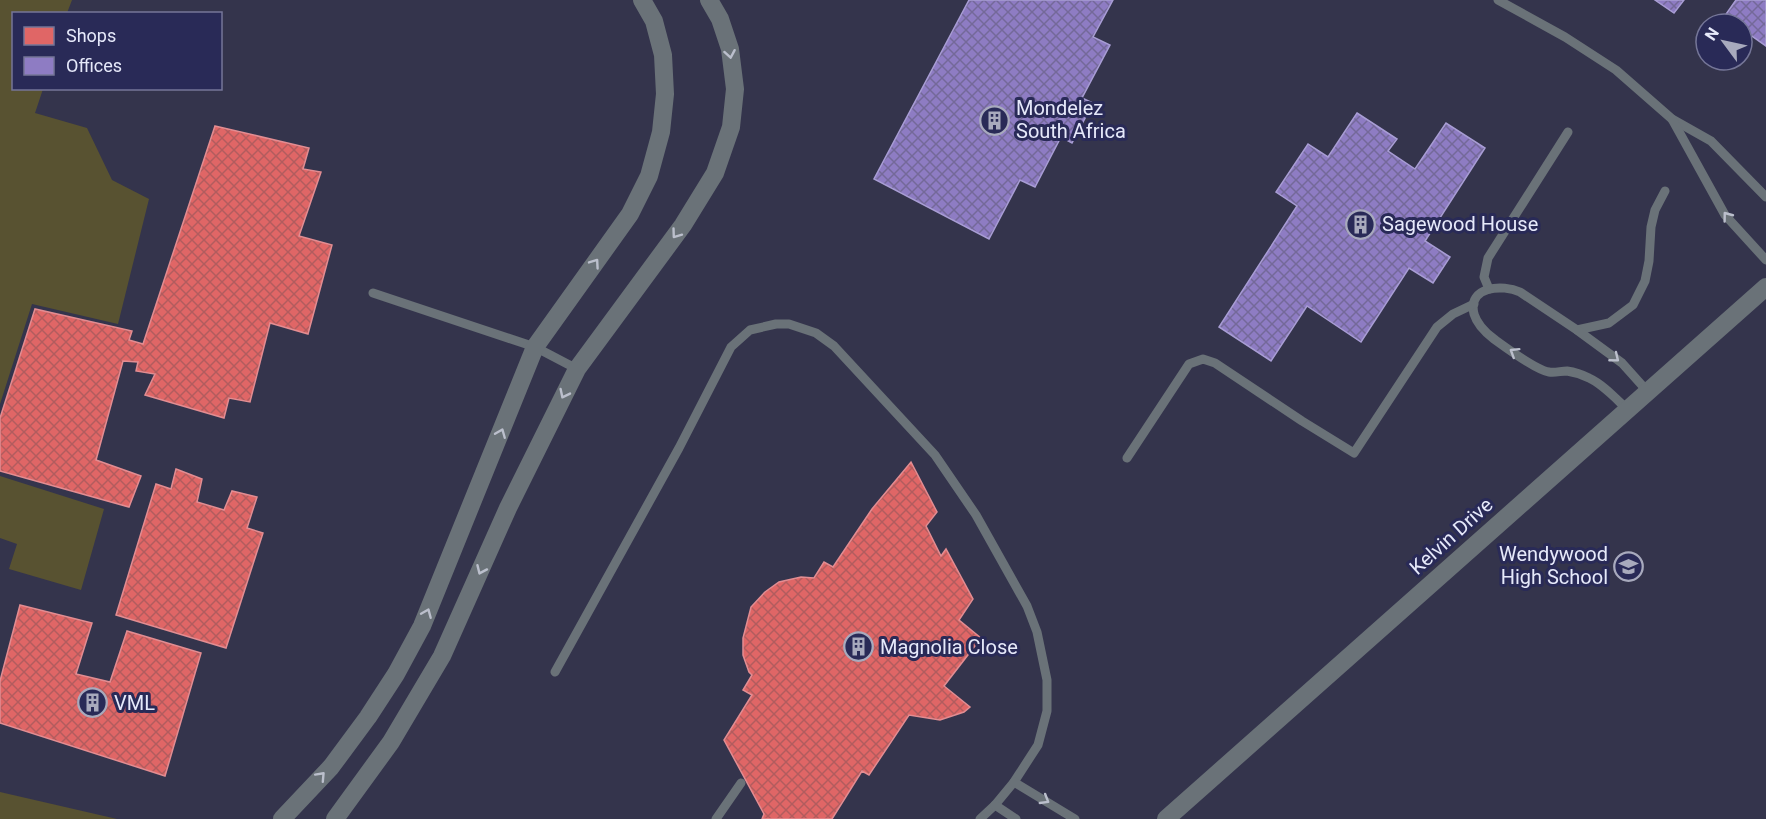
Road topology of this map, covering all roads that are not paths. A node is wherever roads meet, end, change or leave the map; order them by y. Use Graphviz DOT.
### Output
graph roads {
  1 [pos="642,0"];
  2 [pos="709,0"];
  3 [pos="1498,0"];
  4 [pos="1672,118"];
  5 [pos="1568,132"];
  6 [pos="1665,191"];
  7 [pos="1766,197"];
  8 [pos="1766,260"];
  9 [pos="1766,287"];
  10 [pos="1489,289"];
  11 [pos="374,293"];
  12 [pos="1474,304"];
  13 [pos="1577,330"];
  14 [pos="536,347"];
  15 [pos="577,369"];
  16 [pos="1648,392"];
  17 [pos="1628,410"];
  18 [pos="1127,458"];
  19 [pos="555,672"];
  20 [pos="1014,782"];
  21 [pos="741,783"];
  22 [pos="995,806"];
  23 [pos="282,819"];
  24 [pos="335,819"];
  25 [pos="716,819"];
  26 [pos="980,819"];
  27 [pos="1017,819"];
  28 [pos="1076,819"];
  29 [pos="1166,819"];
  14 -- 1 [label="street, one-way"];
  2 -- 15 [label="street, one-way"];
  3 -- 4 [label="lane"];
  4 -- 7 [label="lane"];
  8 -- 4 [label="lane, one-way"];
  5 -- 10 [label="lane"];
  6 -- 13 [label="lane"];
  9 -- 16 [label="street, Kelvin Drive"];
  10 -- 12 [label="lane"];
  10 -- 13 [label="lane"];
  11 -- 14 [label="lane"];
  17 -- 12 [label="lane, one-way"];
  12 -- 18 [label="lane"];
  13 -- 16 [label="lane, one-way"];
  14 -- 15 [label="lane"];
  23 -- 14 [label="street, one-way"];
  15 -- 24 [label="street, one-way"];
  16 -- 17 [label="street, Kelvin Drive"];
  17 -- 29 [label="street, Kelvin Drive"];
  19 -- 20 [label="lane"];
  20 -- 22 [label="lane"];
  20 -- 28 [label="lane, one-way"];
  21 -- 25 [label="lane"];
  22 -- 26 [label="lane"];
  22 -- 27 [label="lane"];
}
